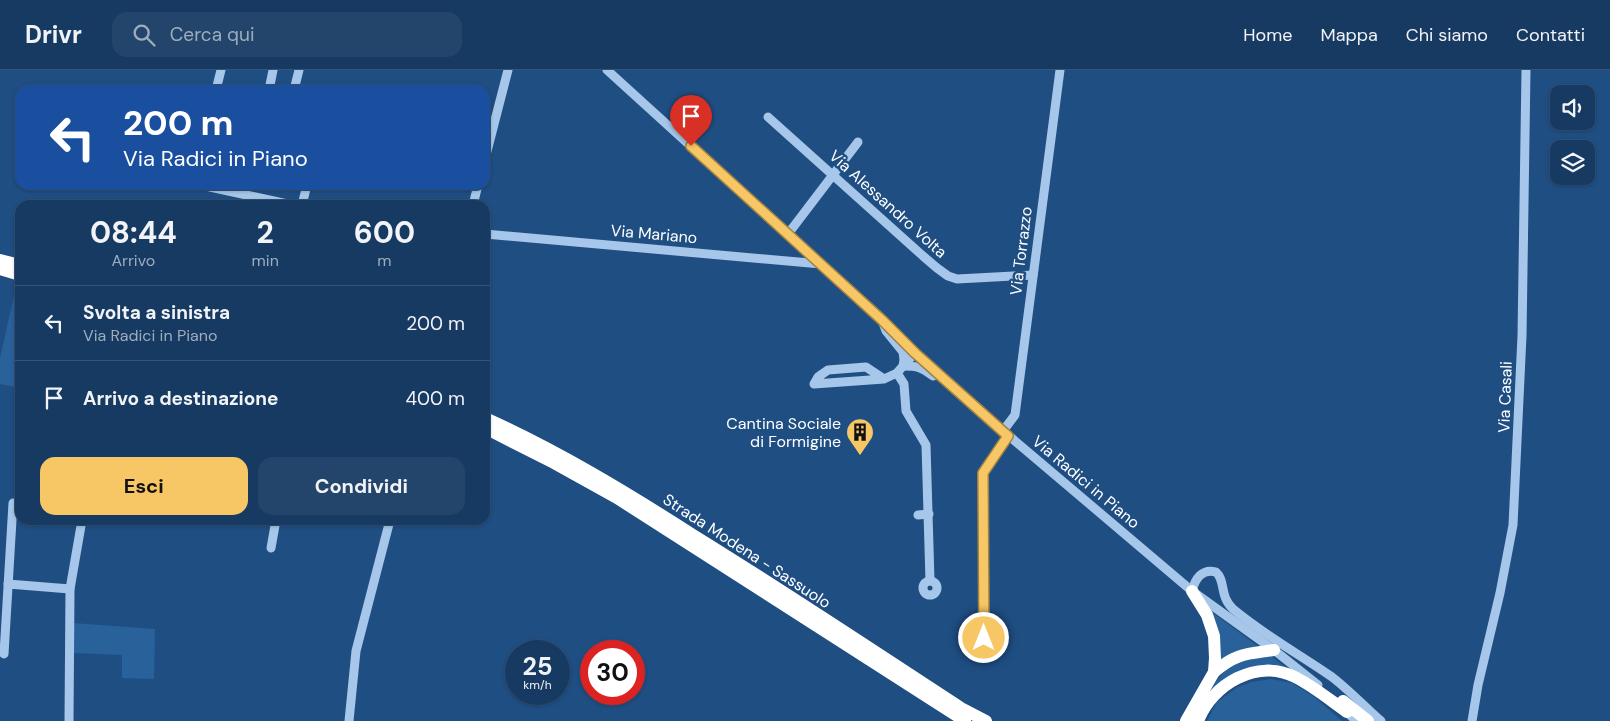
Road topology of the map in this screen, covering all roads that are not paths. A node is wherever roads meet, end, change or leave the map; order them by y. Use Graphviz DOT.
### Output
graph roads {
  1 [pos="221,70"];
  2 [pos="273,70"];
  3 [pos="299,70"];
  4 [pos="508,70"];
  5 [pos="607,70"];
  6 [pos="1060,70"];
  7 [pos="1526,70"];
  8 [pos="217,85"];
  9 [pos="270,85"];
  10 [pos="295,85"];
  11 [pos="768,117"];
  12 [pos="490,140"];
  13 [pos="858,142"];
  14 [pos="833,175"];
  15 [pos="218,190"];
  16 [pos="253,200"];
  17 [pos="490,234"];
  18 [pos="788,234"];
  19 [pos="0,260"];
  20 [pos="15,264"];
  21 [pos="821,264"];
  22 [pos="0,269"];
  23 [pos="15,274"];
  24 [pos="1033,275"];
  25 [pos="882,320"];
  26 [pos="915,353"];
  27 [pos="900,370"];
  28 [pos="944,379"];
  29 [pos="884,380"];
  30 [pos="490,420"];
  31 [pos="490,431"];
  32 [pos="1006,433"];
  33 [pos="13,503"];
  34 [pos="929,514"];
  35 [pos="918,515"];
  36 [pos="81,525"];
  37 [pos="275,525"];
  38 [pos="389,525"];
  39 [pos="271,548"];
  40 [pos="930,581"];
  41 [pos="8,584"];
  42 [pos="70,589"];
  43 [pos="1192,591"];
  44 [pos="984,638"];
  45 [pos="1274,650"];
  46 [pos="4,654"];
  47 [pos="1214,672"];
  48 [pos="1325,690"];
  49 [pos="1347,712"];
  50 [pos="69,721"];
  51 [pos="349,721"];
  52 [pos="965,721"];
  53 [pos="986,721"];
  54 [pos="1186,721"];
  55 [pos="1198,721"];
  56 [pos="1356,721"];
  57 [pos="1368,721"];
  58 [pos="1381,721"];
  59 [pos="1472,721"];
  1 -- 8 [label="street"];
  2 -- 9 [label="street"];
  3 -- 10 [label="street"];
  4 -- 12 [label="street"];
  5 -- 18 [label="street, Via Radici in Piano"];
  6 -- 24 [label="street, Via Torrazzo"];
  7 -- 59 [label="street, Via Casali"];
  11 -- 14 [label="street, Via Alessandro Volta"];
  13 -- 14 [label="street"];
  14 -- 18 [label="street"];
  14 -- 24 [label="street, Via Alessandro Volta"];
  15 -- 16 [label="street"];
  17 -- 21 [label="street, Via Mariano"];
  18 -- 21 [label="street, Via Radici in Piano"];
  19 -- 20 [label="highway"];
  21 -- 25 [label="street, Via Radici in Piano"];
  22 -- 23 [label="highway"];
  24 -- 32 [label="street, Via Torrazzo"];
  25 -- 26 [label="street, Via Radici in Piano"];
  25 -- 27 [label="street"];
  26 -- 27 [label="street"];
  26 -- 28 [label="street, Via Radici in Piano"];
  27 -- 28 [label="street"];
  27 -- 29 [label="street"];
  27 -- 34 [label="street"];
  28 -- 32 [label="street, Via Radici in Piano"];
  29 -- 29 [label="street"];
  30 -- 53 [label="highway, Strada Modena - Sassuolo"];
  31 -- 52 [label="highway, Strada Modena - Sassuolo"];
  32 -- 43 [label="street, Via Radici in Piano"];
  32 -- 44 [label="street, Via Torrazzo"];
  33 -- 41 [label="street"];
  34 -- 35 [label="street"];
  34 -- 40 [label="street"];
  36 -- 42 [label="street"];
  37 -- 39 [label="street"];
  38 -- 51 [label="street"];
  41 -- 42 [label="street"];
  41 -- 46 [label="street"];
  42 -- 50 [label="street"];
  43 -- 45 [label="street, Via Radici in Piano"];
  43 -- 47 [label="highway"];
  43 -- 58 [label="street"];
  45 -- 47 [label="highway"];
  45 -- 48 [label="street, Via Radici in Piano"];
  47 -- 54 [label="highway"];
  48 -- 49 [label="street, Via Radici in Piano"];
  48 -- 57 [label="highway"];
  49 -- 55 [label="highway"];
  49 -- 56 [label="street, Via Radici in Piano"];
}
